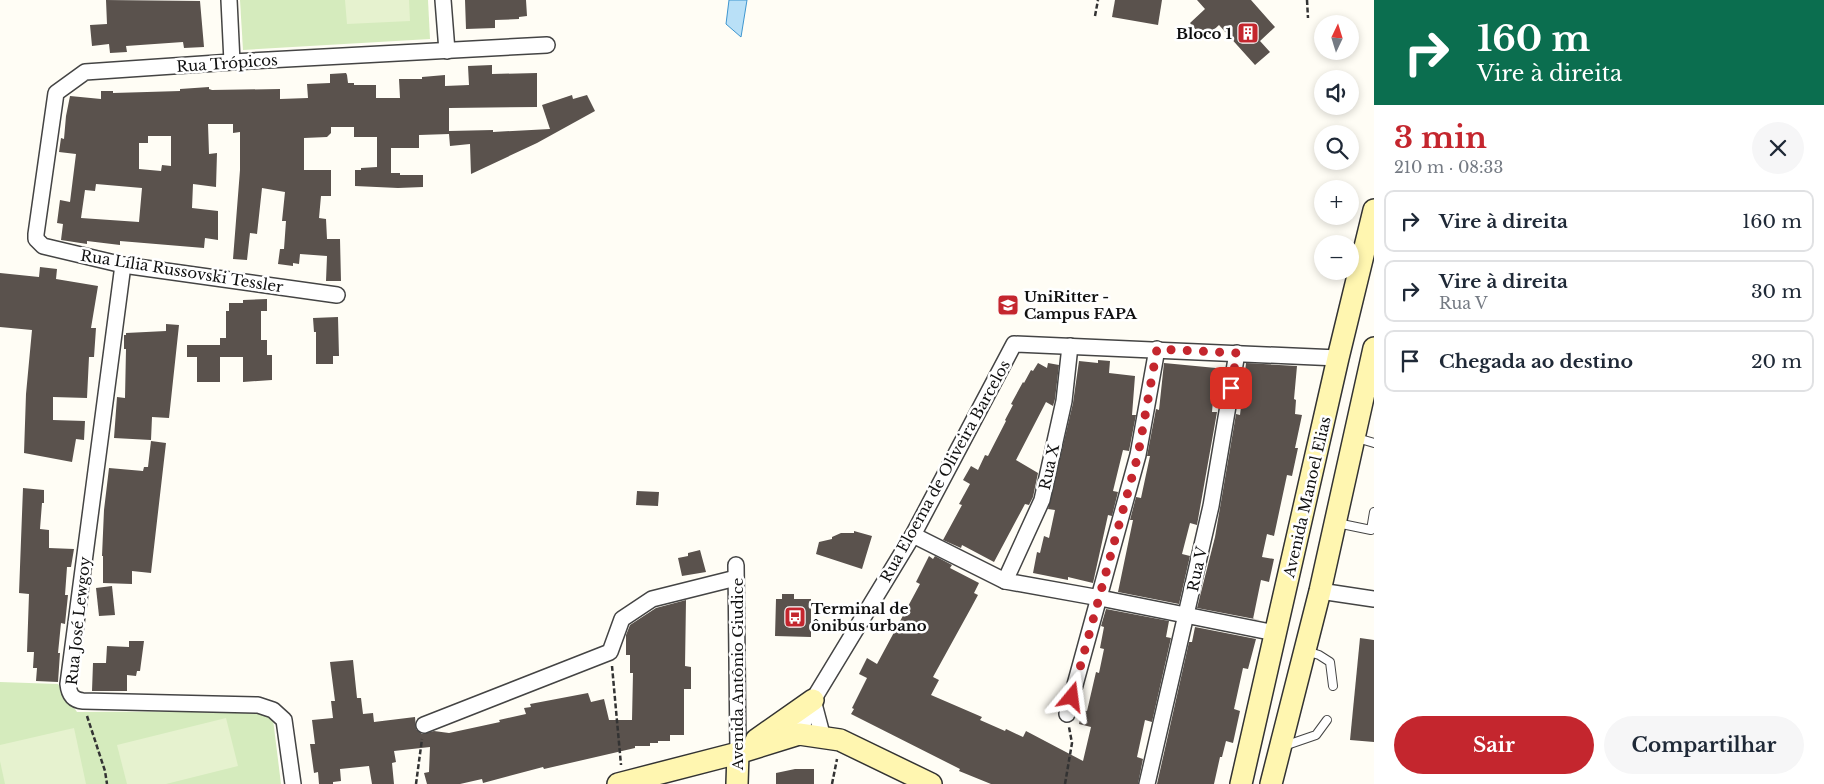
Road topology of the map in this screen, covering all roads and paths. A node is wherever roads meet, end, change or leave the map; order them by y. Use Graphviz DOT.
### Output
graph roads {
  1 [pos="229,0"];
  2 [pos="443,0"];
  3 [pos="1098,0"];
  4 [pos="1307,0"];
  5 [pos="1095,16"];
  6 [pos="1308,18"];
  7 [pos="547,45"];
  8 [pos="447,51"];
  9 [pos="232,62"];
  10 [pos="1374,210"];
  11 [pos="36,234"];
  12 [pos="124,265"];
  13 [pos="337,295"];
  14 [pos="1070,346"];
  15 [pos="1374,348"];
  16 [pos="1157,349"];
  17 [pos="1237,353"];
  18 [pos="1338,358"];
  19 [pos="1370,379"];
  20 [pos="1325,421"];
  21 [pos="1354,433"];
  22 [pos="1374,443"];
  23 [pos="1317,453"];
  24 [pos="1348,460"];
  25 [pos="1374,512"];
  26 [pos="1335,523"];
  27 [pos="913,535"];
  28 [pos="1005,582"];
  29 [pos="1320,591"];
  30 [pos="1102,598"];
  31 [pos="1374,599"];
  32 [pos="1187,616"];
  33 [pos="1275,633"];
  34 [pos="1305,651"];
  35 [pos="610,652"];
  36 [pos="1333,686"];
  37 [pos="812,700"];
  38 [pos="83,701"];
  39 [pos="1067,714"];
  40 [pos="1327,720"];
  41 [pos="424,725"];
  42 [pos="799,734"];
  43 [pos="832,739"];
  44 [pos="1280,748"];
  45 [pos="738,753"];
  46 [pos="107,784"];
  47 [pos="293,784"];
  48 [pos="416,784"];
  49 [pos="621,784"];
  50 [pos="737,784"];
  51 [pos="832,784"];
  52 [pos="931,784"];
  53 [pos="1065,784"];
  54 [pos="1146,784"];
  55 [pos="1241,784"];
  56 [pos="1271,784"];
  1 -- 9 [label="street"];
  2 -- 8 [label="street"];
  3 -- 5 [label="path"];
  4 -- 6 [label="path"];
  7 -- 8 [label="street, Rua Trópicos"];
  8 -- 9 [label="street, Rua Trópicos"];
  9 -- 11 [label="street, Rua Trópicos"];
  10 -- 18 [label="main road, Avenida Manoel Elias"];
  11 -- 12 [label="street, Rua Lília Russovski Tessler"];
  12 -- 13 [label="street, Rua Lília Russovski Tessler"];
  12 -- 38 [label="street, Rua José Lewgoy"];
  14 -- 16 [label="street"];
  14 -- 27 [label="street, Rua Eloema de Oliveira Barcelos"];
  14 -- 28 [label="street, Rua X"];
  15 -- 19 [label="main road"];
  16 -- 17 [label="street"];
  16 -- 30 [label="street"];
  17 -- 18 [label="street"];
  17 -- 32 [label="street, Rua V"];
  18 -- 20 [label="main road, Avenida Manoel Elias"];
  19 -- 21 [label="main road"];
  20 -- 21 [label="main road"];
  20 -- 23 [label="main road, Avenida Manoel Elias"];
  21 -- 22 [label="lane"];
  21 -- 24 [label="main road"];
  23 -- 24 [label="main road"];
  23 -- 33 [label="main road, Avenida Manoel Elias"];
  24 -- 26 [label="main road"];
  25 -- 26 [label="lane"];
  26 -- 29 [label="main road"];
  27 -- 28 [label="street"];
  27 -- 37 [label="street, Rua Eloema de Oliveira Barcelos"];
  28 -- 30 [label="street"];
  29 -- 31 [label="street"];
  29 -- 34 [label="main road"];
  30 -- 32 [label="street"];
  30 -- 39 [label="street"];
  32 -- 33 [label="street"];
  32 -- 54 [label="street, Rua V"];
  33 -- 55 [label="main road, Avenida Manoel Elias"];
  34 -- 36 [label="lane"];
  34 -- 44 [label="main road"];
  35 -- 41 [label="street"];
  35 -- 45 [label="street, Avenida Antônio Giudice"];
  35 -- 49 [label="path"];
  37 -- 42 [label="street, Rua Eloema de Oliveira Barcelos"];
  37 -- 43 [label="street"];
  37 -- 45 [label="main road"];
  38 -- 46 [label="path"];
  38 -- 47 [label="street, Rua José Lewgoy"];
  39 -- 53 [label="path"];
  40 -- 44 [label="lane"];
  41 -- 48 [label="path"];
  42 -- 43 [label="main road"];
  42 -- 45 [label="main road"];
  43 -- 51 [label="path"];
  43 -- 52 [label="main road"];
  44 -- 56 [label="main road"];
  45 -- 49 [label="main road"];
  45 -- 50 [label="main road, Avenida Antônio Giudice"];
}
